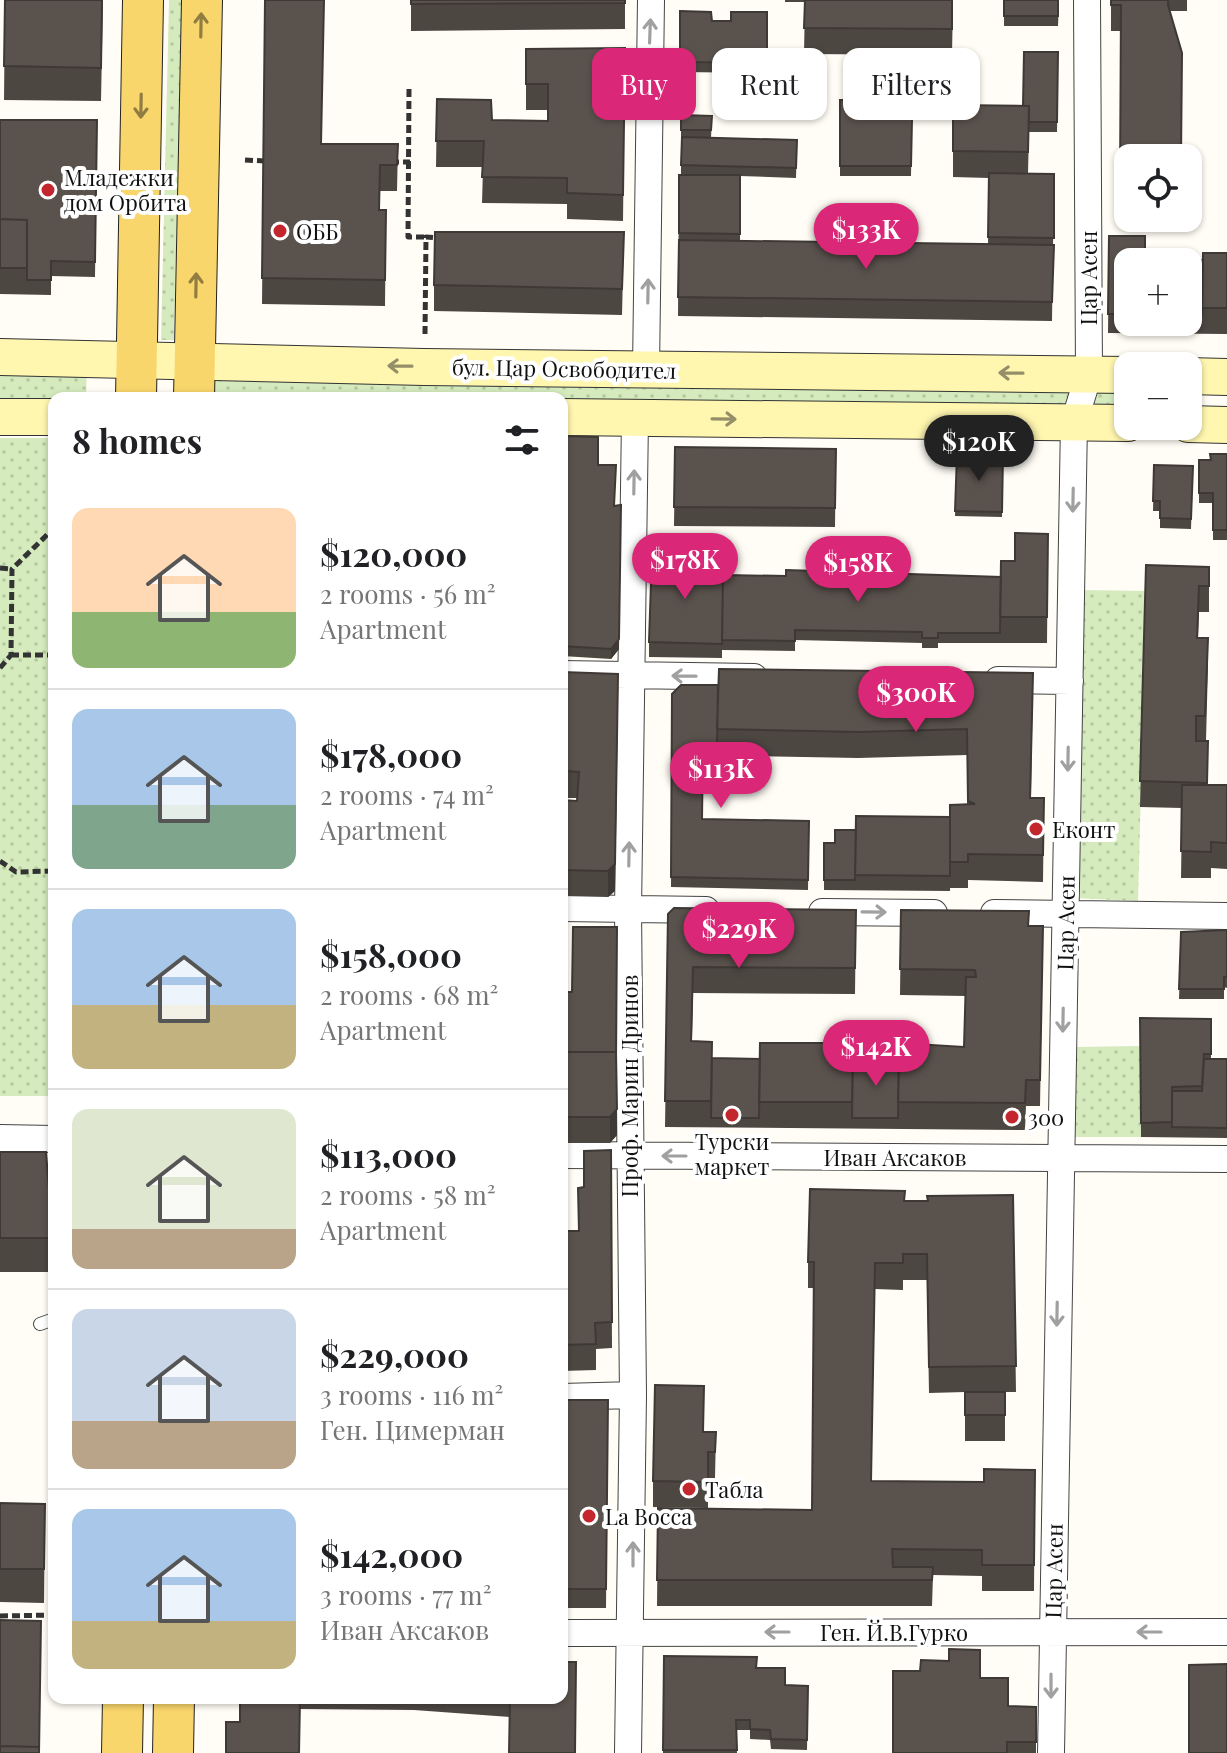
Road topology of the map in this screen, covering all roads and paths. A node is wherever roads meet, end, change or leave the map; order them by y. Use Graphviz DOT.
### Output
graph roads {
  1 [pos="143,0"];
  2 [pos="202,0"];
  3 [pos="651,0"];
  4 [pos="1087,0"];
  5 [pos="409,89"];
  6 [pos="245,160"];
  7 [pos="265,161"];
  8 [pos="383,162"];
  9 [pos="410,162"];
  10 [pos="426,237"];
  11 [pos="455,239"];
  12 [pos="0,357"];
  13 [pos="135,359"];
  14 [pos="424,367"];
  15 [pos="646,369"];
  16 [pos="1089,374"];
  17 [pos="1114,375"];
  18 [pos="1202,376"];
  19 [pos="1227,377"];
  20 [pos="194,380"];
  21 [pos="136,392"];
  22 [pos="0,417"];
  23 [pos="48,417"];
  24 [pos="568,417"];
  25 [pos="635,418"];
  26 [pos="1074,422"];
  27 [pos="1114,423"];
  28 [pos="1202,424"];
  29 [pos="1227,425"];
  30 [pos="48,534"];
  31 [pos="0,568"];
  32 [pos="12,569"];
  33 [pos="11,655"];
  34 [pos="48,655"];
  35 [pos="0,668"];
  36 [pos="568,674"];
  37 [pos="632,675"];
  38 [pos="772,677"];
  39 [pos="976,679"];
  40 [pos="1070,681"];
  41 [pos="0,861"];
  42 [pos="48,871"];
  43 [pos="568,908"];
  44 [pos="628,910"];
  45 [pos="738,911"];
  46 [pos="800,911"];
  47 [pos="1066,914"];
  48 [pos="1227,916"];
  49 [pos="0,1138"];
  50 [pos="48,1139"];
  51 [pos="568,1155"];
  52 [pos="629,1156"];
  53 [pos="1060,1157"];
  54 [pos="1227,1159"];
  55 [pos="48,1321"];
  56 [pos="40,1324"];
  57 [pos="633,1395"];
  58 [pos="568,1397"];
  59 [pos="48,1615"];
  60 [pos="0,1616"];
  61 [pos="1052,1631"];
  62 [pos="632,1632"];
  63 [pos="1227,1632"];
  64 [pos="568,1633"];
  65 [pos="123,1704"];
  66 [pos="174,1704"];
  67 [pos="122,1753"];
  68 [pos="173,1753"];
  69 [pos="628,1753"];
  70 [pos="1051,1753"];
  1 -- 13 [label="main road, one-way"];
  20 -- 2 [label="main road, one-way"];
  15 -- 3 [label="street, one-way"];
  4 -- 16 [label="street, Цар Асен"];
  5 -- 9 [label="path"];
  6 -- 7 [label="path"];
  8 -- 9 [label="path"];
  9 -- 10 [label="path"];
  10 -- 11 [label="path"];
  10 -- 14 [label="path"];
  12 -- 13 [label="main road, бул. Цар Освободител"];
  13 -- 20 [label="main road, бул. Цар Освободител"];
  13 -- 21 [label="main road"];
  14 -- 15 [label="main road, бул. Цар Освободител"];
  14 -- 20 [label="main road, бул. Цар Освободител, one-way"];
  16 -- 15 [label="main road, бул. Цар Освободител, one-way"];
  16 -- 17 [label="main road, бул. Цар Освободител"];
  16 -- 26 [label="street, Цар Асен"];
  18 -- 19 [label="main road"];
  22 -- 23 [label="main road"];
  24 -- 25 [label="main road"];
  25 -- 26 [label="main road, one-way"];
  37 -- 25 [label="street, Проф. Марин Дринов, one-way"];
  26 -- 27 [label="main road"];
  26 -- 40 [label="street, Цар Асен, one-way"];
  28 -- 29 [label="main road"];
  30 -- 32 [label="path"];
  31 -- 32 [label="path"];
  32 -- 33 [label="path"];
  33 -- 34 [label="path"];
  33 -- 35 [label="path"];
  36 -- 37 [label="street"];
  38 -- 37 [label="street, one-way"];
  44 -- 37 [label="street, Проф. Марин Дринов, one-way"];
  39 -- 40 [label="street"];
  40 -- 47 [label="street, Цар Асен, one-way"];
  41 -- 42 [label="path"];
  43 -- 44 [label="street"];
  44 -- 45 [label="street"];
  44 -- 52 [label="street, Проф. Марин Дринов"];
  46 -- 47 [label="street, one-way"];
  47 -- 48 [label="street"];
  47 -- 53 [label="street, Цар Асен, one-way"];
  49 -- 50 [label="street"];
  51 -- 52 [label="street, Иван Аксаков"];
  53 -- 52 [label="street, Иван Аксаков, one-way"];
  52 -- 57 [label="street, Проф. Марин Дринов"];
  53 -- 54 [label="street, Иван Аксаков"];
  53 -- 61 [label="street, Цар Асен, one-way"];
  55 -- 56 [label="lane"];
  57 -- 58 [label="street"];
  62 -- 57 [label="street, Проф. Марин Дринов, one-way"];
  59 -- 60 [label="path"];
  61 -- 62 [label="street, Ген. Й.В.Гурко, one-way"];
  63 -- 61 [label="street, Ген. Й.В.Гурко, one-way"];
  61 -- 70 [label="street, Цар Асен, one-way"];
  62 -- 64 [label="street, Ген. Й.В.Гурко"];
  62 -- 69 [label="street, Проф. Марин Дринов"];
  65 -- 67 [label="main road"];
  66 -- 68 [label="main road"];
}
